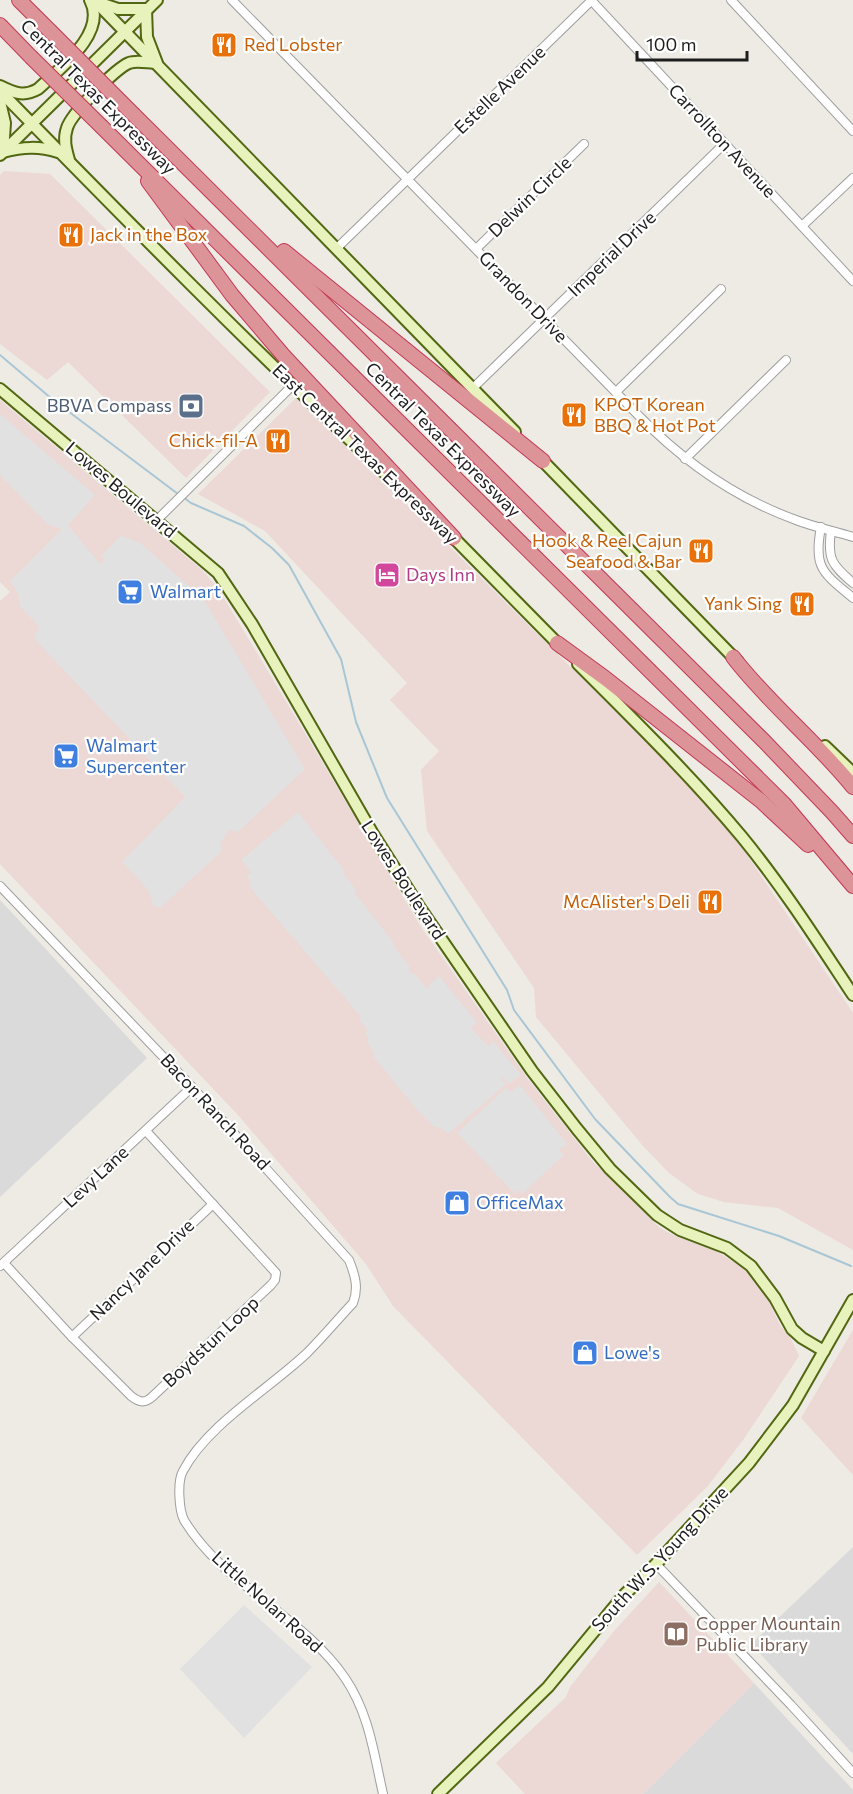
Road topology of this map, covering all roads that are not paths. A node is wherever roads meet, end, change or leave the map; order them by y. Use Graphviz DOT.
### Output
graph roads {
  1 [pos="19,0"];
  2 [pos="93,0"];
  3 [pos="157,0"];
  4 [pos="232,0"];
  5 [pos="592,0"];
  6 [pos="730,0"];
  7 [pos="146,9"];
  8 [pos="0,25"];
  9 [pos="126,32"];
  10 [pos="157,63"];
  11 [pos="0,86"];
  12 [pos="0,91"];
  13 [pos="0,102"];
  14 [pos="32,124"];
  15 [pos="853,131"];
  16 [pos="584,144"];
  17 [pos="724,144"];
  18 [pos="128,152"];
  19 [pos="1,153"];
  20 [pos="65,156"];
  21 [pos="853,178"];
  22 [pos="407,179"];
  23 [pos="244,224"];
  24 [pos="802,226"];
  25 [pos="337,248"];
  26 [pos="476,249"];
  27 [pos="853,281"];
  28 [pos="721,289"];
  29 [pos="545,320"];
  30 [pos="786,360"];
  31 [pos="292,386"];
  32 [pos="473,388"];
  33 [pos="0,389"];
  34 [pos="616,392"];
  35 [pos="685,459"];
  36 [pos="543,461"];
  37 [pos="157,520"];
  38 [pos="820,527"];
  39 [pos="831,531"];
  40 [pos="853,537"];
  41 [pos="454,538"];
  42 [pos="844,575"];
  43 [pos="853,583"];
  44 [pos="837,584"];
  45 [pos="853,598"];
  46 [pos="558,643"];
  47 [pos="734,657"];
  48 [pos="853,773"];
  49 [pos="853,788"];
  50 [pos="853,837"];
  51 [pos="0,886"];
  52 [pos="853,888"];
  53 [pos="853,995"];
  54 [pos="192,1088"];
  55 [pos="146,1131"];
  56 [pos="213,1204"];
  57 [pos="2,1265"];
  58 [pos="853,1300"];
  59 [pos="72,1337"];
  60 [pos="824,1351"];
  61 [pos="307,1352"];
  62 [pos="656,1564"];
  63 [pos="853,1773"];
  64 [pos="382,1794"];
  65 [pos="438,1794"];
  1 -- 23 [label="highway, Central Texas Expressway, bridge"];
  2 -- 7 [label="main road"];
  2 -- 9 [label="main road"];
  2 -- 11 [label="main road"];
  3 -- 7 [label="main road"];
  4 -- 22 [label="street, Grandon Drive"];
  5 -- 17 [label="street, Carrollton Avenue"];
  5 -- 22 [label="street, Estelle Avenue"];
  6 -- 15 [label="street"];
  7 -- 9 [label="main road"];
  7 -- 10 [label="main road"];
  8 -- 18 [label="highway, Central Texas Expressway, bridge"];
  9 -- 10 [label="main road"];
  9 -- 14 [label="main road"];
  10 -- 20 [label="main road"];
  10 -- 25 [label="main road"];
  12 -- 14 [label="main road, East Central Texas Expressway"];
  13 -- 19 [label="main road"];
  14 -- 19 [label="main road"];
  14 -- 20 [label="main road, East Central Texas Expressway"];
  16 -- 26 [label="street, Delwin Circle"];
  17 -- 24 [label="street, Carrollton Avenue"];
  17 -- 29 [label="street, Imperial Drive"];
  18 -- 41 [label="highway"];
  18 -- 52 [label="highway, Central Texas Expressway"];
  19 -- 20 [label="main road"];
  20 -- 31 [label="main road, East Central Texas Expressway"];
  21 -- 24 [label="street"];
  22 -- 25 [label="street, Estelle Avenue"];
  22 -- 26 [label="street, Grandon Drive"];
  23 -- 36 [label="highway"];
  23 -- 50 [label="highway, Central Texas Expressway"];
  24 -- 27 [label="street, Carrollton Avenue"];
  25 -- 32 [label="main road"];
  26 -- 29 [label="street, Grandon Drive"];
  28 -- 34 [label="street"];
  29 -- 32 [label="street, Imperial Drive"];
  29 -- 34 [label="street, Grandon Drive"];
  30 -- 35 [label="street"];
  31 -- 37 [label="street"];
  31 -- 41 [label="main road, East Central Texas Expressway"];
  32 -- 36 [label="main road"];
  33 -- 37 [label="main road, Lowes Boulevard"];
  34 -- 35 [label="street, Grandon Drive"];
  35 -- 38 [label="street, Grandon Drive"];
  36 -- 47 [label="main road"];
  37 -- 60 [label="main road, Lowes Boulevard"];
  38 -- 39 [label="street, Grandon Drive"];
  38 -- 44 [label="street"];
  39 -- 40 [label="street, Grandon Drive"];
  39 -- 42 [label="street"];
  41 -- 46 [label="main road, East Central Texas Expressway"];
  42 -- 43 [label="street"];
  42 -- 44 [label="street"];
  44 -- 45 [label="street"];
  46 -- 52 [label="highway"];
  46 -- 53 [label="main road, East Central Texas Expressway"];
  47 -- 48 [label="main road"];
  47 -- 49 [label="highway"];
  51 -- 54 [label="street, Bacon Ranch Road"];
  54 -- 55 [label="street, Levy Lane"];
  54 -- 61 [label="street, Bacon Ranch Road"];
  55 -- 56 [label="street, Boydstun Loop"];
  55 -- 57 [label="street, Levy Lane"];
  56 -- 59 [label="street, Nancy Jane Drive"];
  56 -- 59 [label="street, Boydstun Loop"];
  57 -- 59 [label="street, Boydstun Loop"];
  58 -- 60 [label="main road, South W.S. Young Drive"];
  60 -- 62 [label="main road, South W.S. Young Drive"];
  61 -- 64 [label="street, Little Nolan Road"];
  62 -- 63 [label="street"];
  62 -- 65 [label="main road, South W.S. Young Drive"];
}
